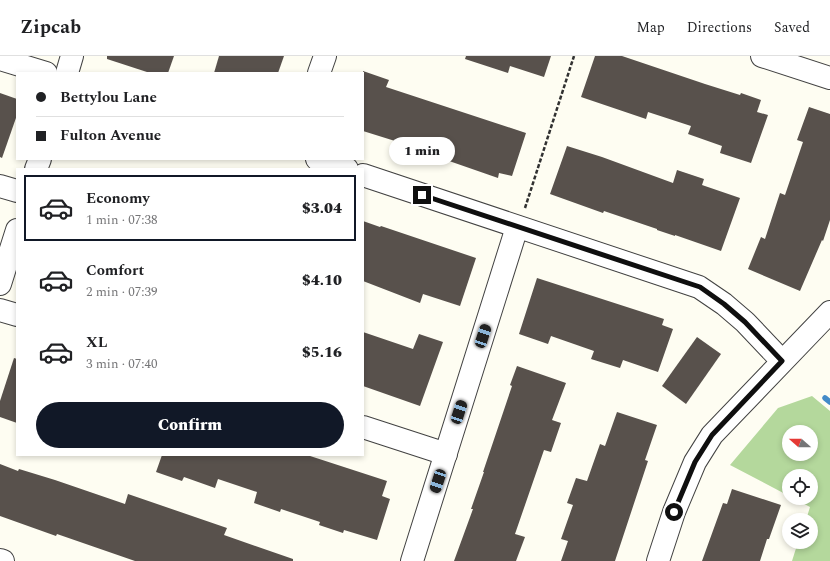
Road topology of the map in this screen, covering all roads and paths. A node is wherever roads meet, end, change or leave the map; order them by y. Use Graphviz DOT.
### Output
graph roads {
  1 [pos="72,56"];
  2 [pos="325,56"];
  3 [pos="574,56"];
  4 [pos="762,56"];
  5 [pos="0,59"];
  6 [pos="43,72"];
  7 [pos="67,72"];
  8 [pos="319,72"];
  9 [pos="830,78"];
  10 [pos="320,160"];
  11 [pos="344,168"];
  12 [pos="364,175"];
  13 [pos="0,186"];
  14 [pos="16,191"];
  15 [pos="520,219"];
  16 [pos="16,233"];
  17 [pos="0,284"];
  18 [pos="0,310"];
  19 [pos="830,312"];
  20 [pos="16,315"];
  21 [pos="782,361"];
  22 [pos="364,427"];
  23 [pos="446,454"];
  24 [pos="0,560"];
  25 [pos="3,561"];
  26 [pos="412,561"];
  27 [pos="658,561"];
  1 -- 7 [label="street"];
  2 -- 8 [label="street"];
  3 -- 15 [label="path"];
  4 -- 9 [label="street"];
  5 -- 6 [label="street"];
  10 -- 11 [label="street"];
  12 -- 15 [label="street"];
  13 -- 14 [label="street"];
  15 -- 21 [label="street"];
  15 -- 23 [label="street"];
  16 -- 17 [label="street"];
  18 -- 20 [label="street"];
  19 -- 21 [label="street"];
  21 -- 27 [label="street"];
  22 -- 23 [label="street"];
  23 -- 26 [label="street"];
  24 -- 25 [label="street"];
}
